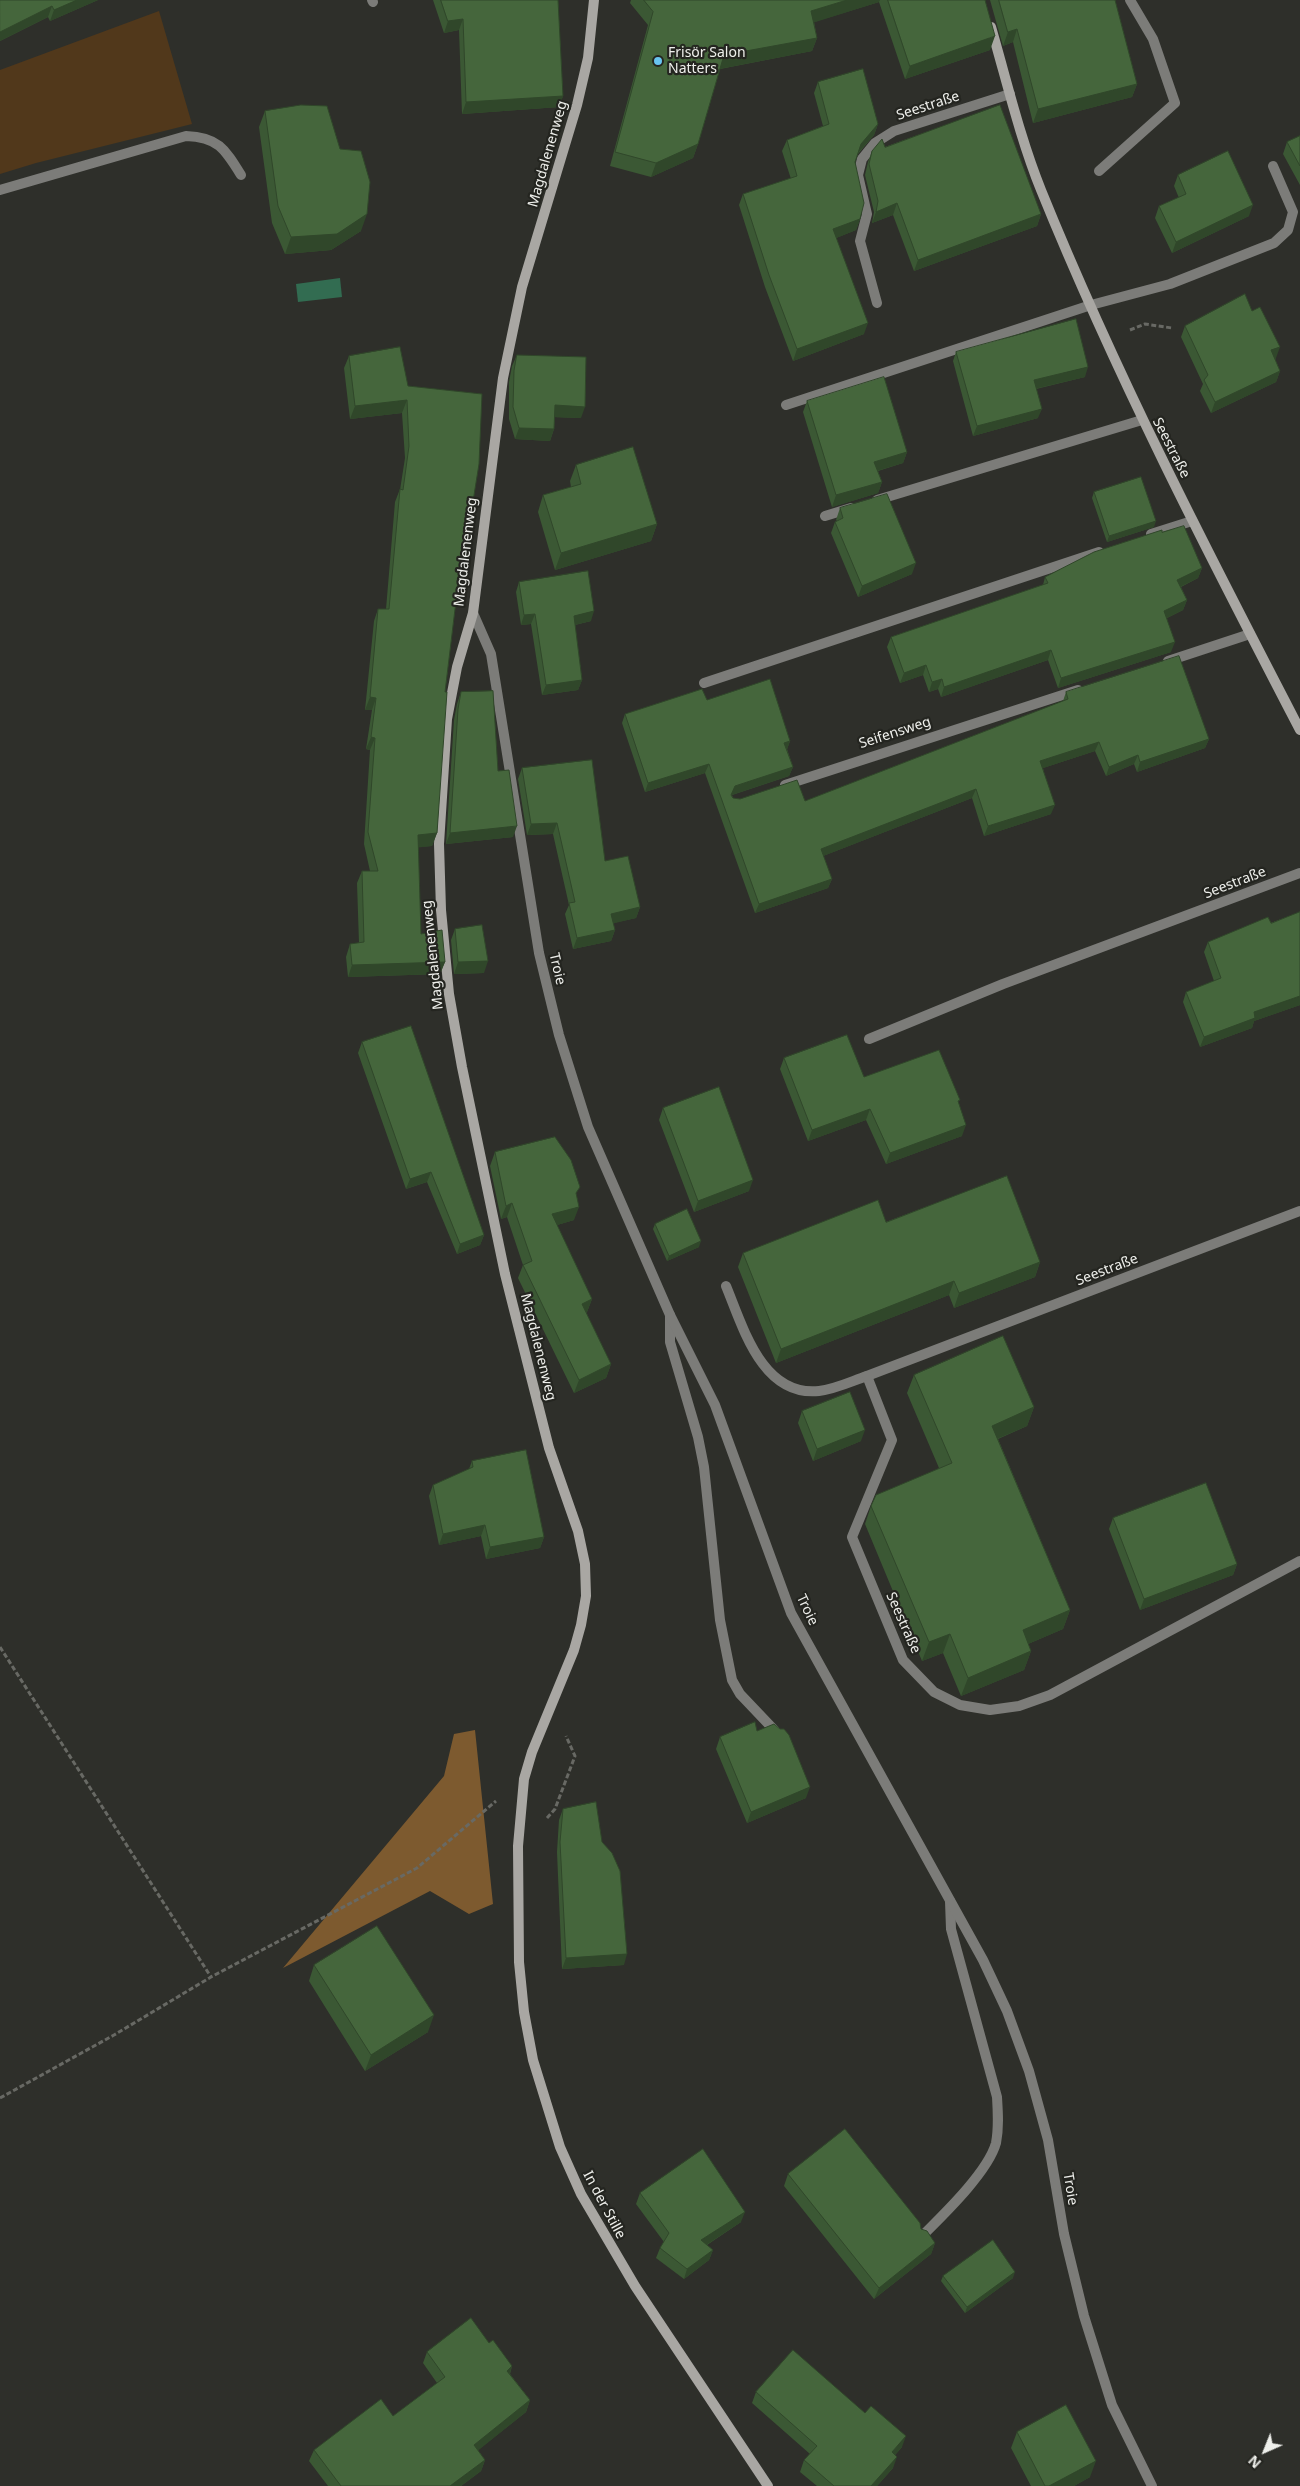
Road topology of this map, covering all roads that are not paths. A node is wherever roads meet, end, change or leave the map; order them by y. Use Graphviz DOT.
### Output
graph roads {
  1 [pos="594,0"];
  2 [pos="1130,0"];
  3 [pos="989,19"];
  4 [pos="1010,94"];
  5 [pos="1273,166"];
  6 [pos="1099,171"];
  7 [pos="241,175"];
  8 [pos="0,190"];
  9 [pos="877,303"];
  10 [pos="1091,305"];
  11 [pos="786,405"];
  12 [pos="1142,420"];
  13 [pos="825,516"];
  14 [pos="1192,520"];
  15 [pos="1136,539"];
  16 [pos="1108,549"];
  17 [pos="472,613"];
  18 [pos="1250,634"];
  19 [pos="1159,664"];
  20 [pos="704,683"];
  21 [pos="1085,687"];
  22 [pos="1300,730"];
  23 [pos="770,790"];
  24 [pos="1300,873"];
  25 [pos="869,1039"];
  26 [pos="1300,1211"];
  27 [pos="726,1286"];
  28 [pos="670,1315"];
  29 [pos="867,1376"];
  30 [pos="1300,1561"];
  31 [pos="778,1734"];
  32 [pos="518,1898"];
  33 [pos="950,1901"];
  34 [pos="922,2236"];
  35 [pos="768,2486"];
  36 [pos="1152,2486"];
  1 -- 17 [label="street, Magdalenenweg"];
  2 -- 6 [label="street"];
  3 -- 4 [label="street, Seestraße"];
  4 -- 9 [label="street, Seestraße"];
  4 -- 10 [label="street, Seestraße"];
  5 -- 10 [label="street"];
  7 -- 8 [label="street"];
  10 -- 11 [label="street"];
  10 -- 12 [label="street, Seestraße"];
  12 -- 13 [label="street"];
  12 -- 14 [label="street, Seestraße"];
  14 -- 15 [label="street"];
  14 -- 18 [label="street, Seestraße"];
  16 -- 20 [label="street"];
  17 -- 28 [label="street, Troie"];
  17 -- 32 [label="street, Magdalenenweg"];
  18 -- 19 [label="street"];
  18 -- 22 [label="street, Seestraße"];
  21 -- 23 [label="street, Seifensweg"];
  24 -- 25 [label="street, Seestraße"];
  26 -- 29 [label="street, Seestraße"];
  27 -- 29 [label="street, Seestraße"];
  28 -- 31 [label="street, Troie"];
  28 -- 33 [label="street, Troie"];
  29 -- 30 [label="street, Seestraße"];
  32 -- 35 [label="street, In der Stille"];
  33 -- 34 [label="street, Troie"];
  33 -- 36 [label="street, Troie"];
}
